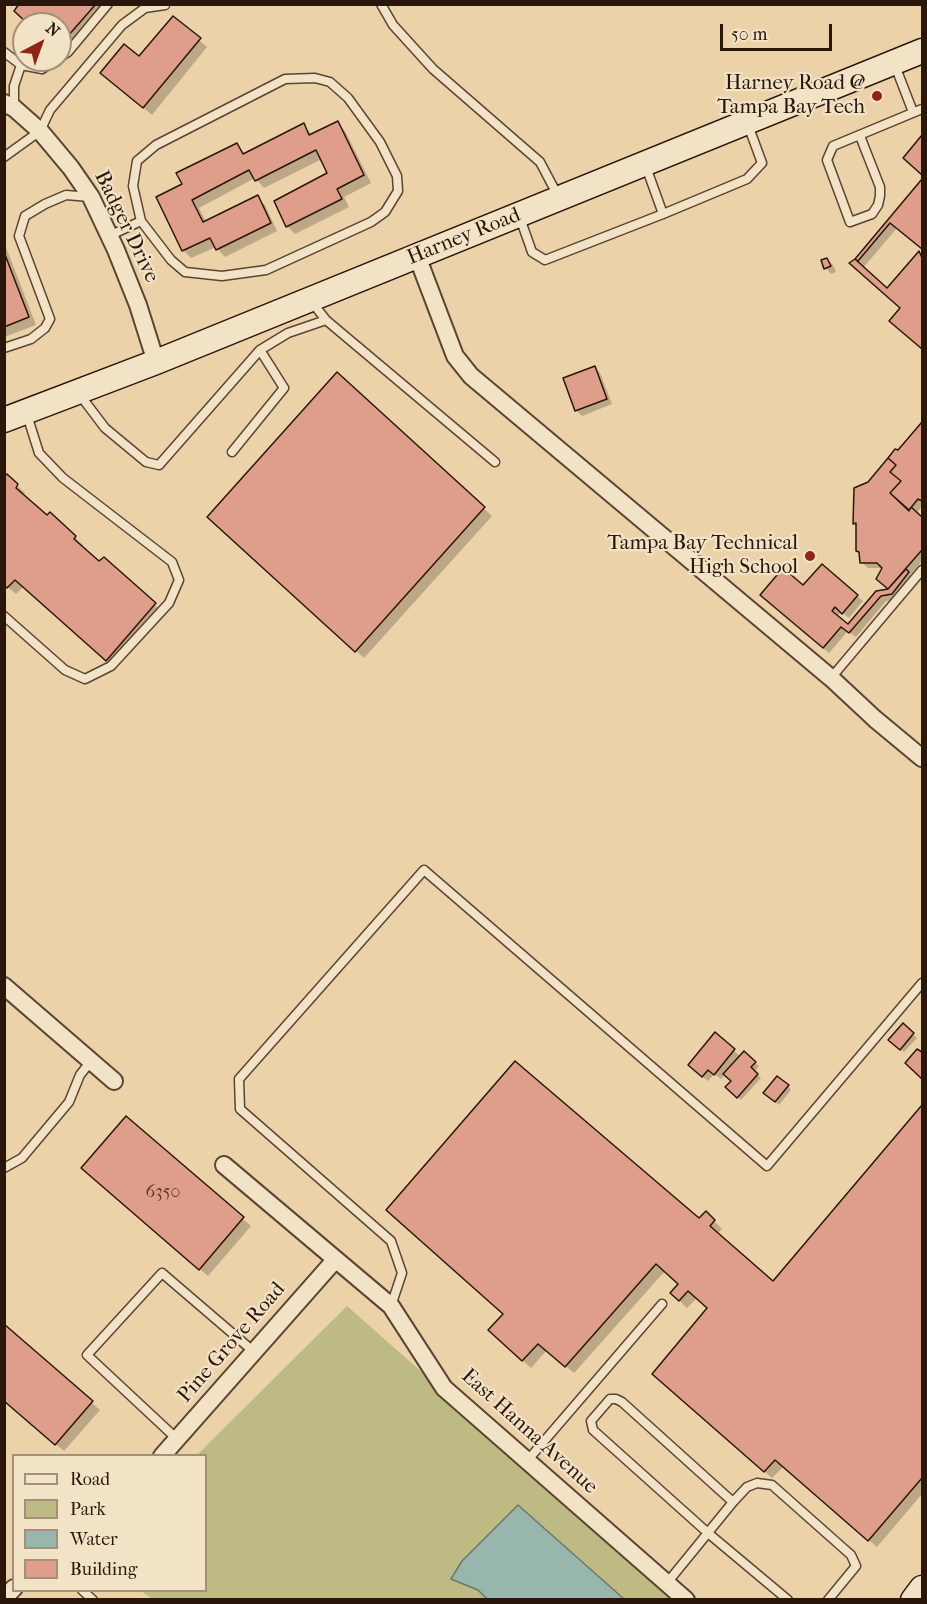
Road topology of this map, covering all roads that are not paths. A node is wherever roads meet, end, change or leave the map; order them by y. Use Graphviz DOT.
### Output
graph roads {
  1 [pos="108,4"];
  2 [pos="381,4"];
  3 [pos="165,5"];
  4 [pos="72,47"];
  5 [pos="922,51"];
  6 [pos="894,63"];
  7 [pos="19,72"];
  8 [pos="9,105"];
  9 [pos="918,110"];
  10 [pos="747,122"];
  11 [pos="40,131"];
  12 [pos="860,136"];
  13 [pos="4,158"];
  14 [pos="645,164"];
  15 [pos="91,197"];
  16 [pos="560,198"];
  17 [pos="663,214"];
  18 [pos="519,215"];
  19 [pos="141,222"];
  20 [pos="110,236"];
  21 [pos="417,256"];
  22 [pos="310,299"];
  23 [pos="326,320"];
  24 [pos="4,348"];
  25 [pos="260,350"];
  26 [pos="156,362"];
  27 [pos="78,392"];
  28 [pos="15,416"];
  29 [pos="232,452"];
  30 [pos="495,462"];
  31 [pos="922,570"];
  32 [pos="4,616"];
  33 [pos="831,678"];
  34 [pos="922,758"];
  35 [pos="922,983"];
  36 [pos="4,986"];
  37 [pos="91,1061"];
  38 [pos="114,1081"];
  39 [pos="224,1166"];
  40 [pos="4,1168"];
  41 [pos="334,1260"];
  42 [pos="662,1304"];
  43 [pos="391,1306"];
  44 [pos="254,1351"];
  45 [pos="177,1439"];
  46 [pos="163,1454"];
  47 [pos="527,1461"];
  48 [pos="733,1502"];
  49 [pos="708,1533"];
  50 [pos="667,1583"];
  51 [pos="922,1588"];
  52 [pos="686,1599"];
  53 [pos="788,1599"];
  54 [pos="828,1599"];
  55 [pos="913,1599"];
  1 -- 4 [label="lane"];
  2 -- 16 [label="lane"];
  3 -- 11 [label="lane"];
  5 -- 6 [label="street, Harney Road"];
  6 -- 9 [label="lane"];
  6 -- 10 [label="street, Harney Road"];
  7 -- 8 [label="lane"];
  8 -- 11 [label="street, Badger Drive"];
  9 -- 12 [label="lane"];
  10 -- 14 [label="street, Harney Road"];
  10 -- 17 [label="lane"];
  11 -- 13 [label="lane"];
  11 -- 15 [label="street, Badger Drive"];
  12 -- 12 [label="lane"];
  14 -- 16 [label="street, Harney Road"];
  14 -- 17 [label="lane"];
  15 -- 20 [label="street, Badger Drive"];
  15 -- 24 [label="lane"];
  16 -- 18 [label="street, Harney Road"];
  17 -- 18 [label="lane"];
  18 -- 21 [label="street, Harney Road"];
  19 -- 19 [label="lane"];
  19 -- 20 [label="lane"];
  20 -- 26 [label="street, Badger Drive"];
  21 -- 22 [label="street, Harney Road"];
  21 -- 33 [label="street"];
  22 -- 23 [label="lane"];
  22 -- 26 [label="street, Harney Road"];
  23 -- 25 [label="lane"];
  23 -- 30 [label="lane"];
  25 -- 27 [label="lane"];
  25 -- 29 [label="lane"];
  26 -- 27 [label="street, Harney Road"];
  27 -- 28 [label="street, Harney Road"];
  28 -- 32 [label="lane"];
  31 -- 33 [label="lane"];
  33 -- 34 [label="street"];
  35 -- 43 [label="lane"];
  36 -- 37 [label="street"];
  37 -- 38 [label="street"];
  37 -- 40 [label="lane"];
  39 -- 41 [label="street, East Hanna Avenue"];
  41 -- 43 [label="street, East Hanna Avenue"];
  41 -- 44 [label="street, Pine Grove Road"];
  42 -- 47 [label="lane"];
  43 -- 47 [label="street, East Hanna Avenue"];
  44 -- 45 [label="street, Pine Grove Road"];
  44 -- 45 [label="lane"];
  45 -- 46 [label="street, Pine Grove Road"];
  47 -- 50 [label="street, East Hanna Avenue"];
  48 -- 49 [label="lane"];
  48 -- 49 [label="lane"];
  48 -- 54 [label="lane"];
  49 -- 50 [label="lane"];
  49 -- 53 [label="lane"];
  50 -- 52 [label="street, East Hanna Avenue"];
  51 -- 55 [label="street"];
}
